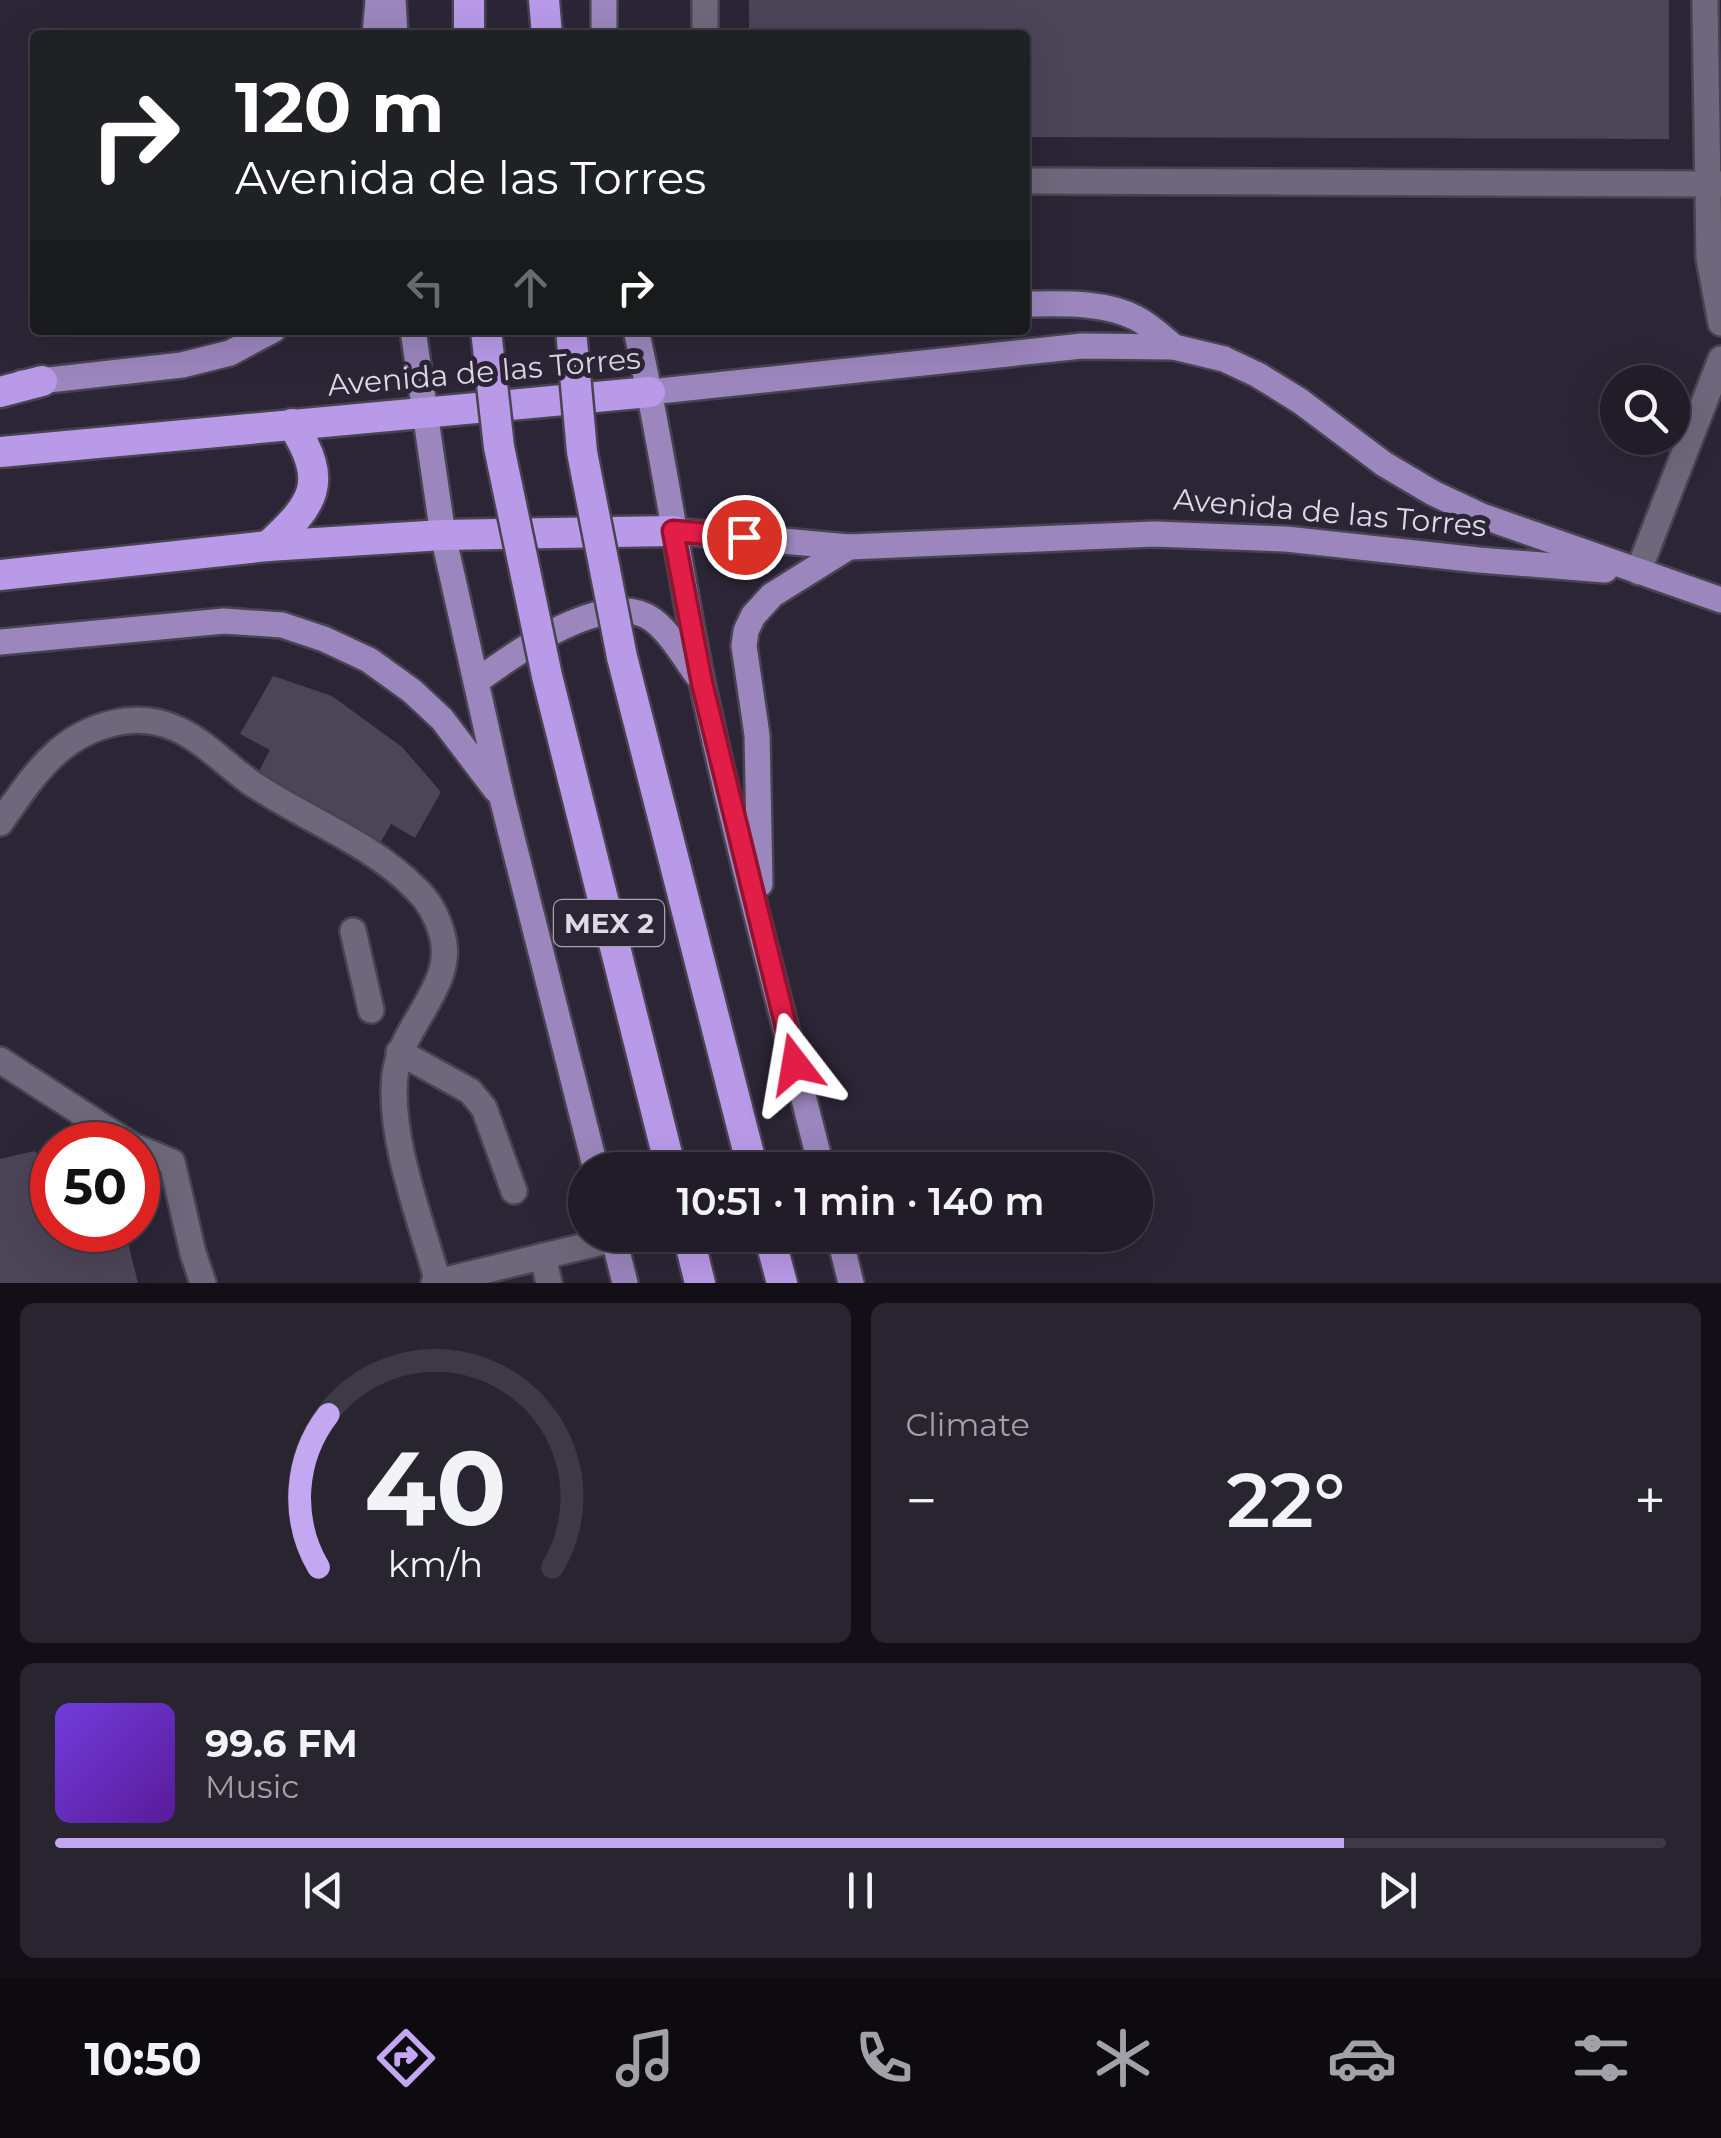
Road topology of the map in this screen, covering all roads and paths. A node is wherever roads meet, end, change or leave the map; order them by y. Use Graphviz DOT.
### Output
graph roads {
  1 [pos="378,0"];
  2 [pos="392,0"];
  3 [pos="468,0"];
  4 [pos="544,0"];
  5 [pos="604,0"];
  6 [pos="705,0"];
  7 [pos="1705,0"];
  8 [pos="375,30"];
  9 [pos="395,30"];
  10 [pos="470,30"];
  11 [pos="547,30"];
  12 [pos="604,30"];
  13 [pos="705,30"];
  14 [pos="1030,181"];
  15 [pos="1715,185"];
  16 [pos="1030,304"];
  17 [pos="1721,323"];
  18 [pos="264,335"];
  19 [pos="415,335"];
  20 [pos="487,335"];
  21 [pos="571,335"];
  22 [pos="637,335"];
  23 [pos="1174,347"];
  24 [pos="1721,359"];
  25 [pos="42,381"];
  26 [pos="0,389"];
  27 [pos="650,392"];
  28 [pos="424,412"];
  29 [pos="292,424"];
  30 [pos="0,452"];
  31 [pos="673,531"];
  32 [pos="443,535"];
  33 [pos="268,546"];
  34 [pos="849,547"];
  35 [pos="1638,572"];
  36 [pos="0,575"];
  37 [pos="1721,600"];
  38 [pos="0,642"];
  39 [pos="477,682"];
  40 [pos="702,683"];
  41 [pos="502,798"];
  42 [pos="0,823"];
  43 [pos="760,924"];
  44 [pos="353,931"];
  45 [pos="371,1010"];
  46 [pos="399,1052"];
  47 [pos="2,1064"];
  48 [pos="94,1122"];
  49 [pos="591,1152"];
  50 [pos="666,1152"];
  51 [pos="748,1152"];
  52 [pos="817,1152"];
  53 [pos="160,1157"];
  54 [pos="514,1191"];
  55 [pos="568,1249"];
  56 [pos="617,1252"];
  57 [pos="692,1252"];
  58 [pos="774,1252"];
  59 [pos="843,1252"];
  60 [pos="543,1256"];
  61 [pos="436,1282"];
  62 [pos="203,1283"];
  63 [pos="549,1283"];
  64 [pos="625,1283"];
  65 [pos="700,1283"];
  66 [pos="782,1283"];
  67 [pos="851,1283"];
  1 -- 8 [label="main road"];
  2 -- 9 [label="main road"];
  3 -- 10 [label="highway"];
  4 -- 11 [label="highway"];
  5 -- 12 [label="main road"];
  6 -- 13 [label="lane"];
  7 -- 15 [label="lane"];
  14 -- 15 [label="lane"];
  15 -- 17 [label="lane"];
  16 -- 23 [label="main road"];
  18 -- 25 [label="main road"];
  19 -- 28 [label="main road"];
  20 -- 50 [label="highway, MEX 2, bridge"];
  21 -- 51 [label="highway, MEX 2, bridge"];
  22 -- 27 [label="main road"];
  23 -- 27 [label="main road, Avenida de las Torres"];
  23 -- 35 [label="main road, Avenida de las Torres"];
  24 -- 35 [label="lane"];
  25 -- 26 [label="highway"];
  27 -- 28 [label="highway, Avenida de las Torres"];
  27 -- 31 [label="main road"];
  28 -- 29 [label="highway, Avenida de las Torres"];
  28 -- 32 [label="main road"];
  29 -- 30 [label="highway, Avenida de las Torres"];
  29 -- 33 [label="highway"];
  31 -- 32 [label="highway, Avenida de las Torres"];
  31 -- 34 [label="main road, Avenida de las Torres"];
  31 -- 40 [label="main road"];
  32 -- 33 [label="highway, Avenida de las Torres"];
  32 -- 39 [label="main road"];
  33 -- 36 [label="highway, Avenida de las Torres"];
  34 -- 35 [label="main road, Avenida de las Torres"];
  34 -- 43 [label="main road"];
  35 -- 37 [label="main road, Avenida de las Torres"];
  38 -- 41 [label="main road"];
  39 -- 40 [label="main road"];
  39 -- 41 [label="main road"];
  40 -- 43 [label="main road"];
  41 -- 49 [label="main road"];
  42 -- 46 [label="lane"];
  43 -- 52 [label="main road"];
  44 -- 45 [label="lane"];
  46 -- 54 [label="lane"];
  46 -- 61 [label="lane"];
  47 -- 48 [label="lane"];
  53 -- 62 [label="lane"];
  55 -- 60 [label="lane"];
  56 -- 64 [label="main road"];
  57 -- 65 [label="highway"];
  58 -- 66 [label="highway"];
  59 -- 67 [label="main road"];
  60 -- 61 [label="lane"];
  60 -- 63 [label="lane"];
}
